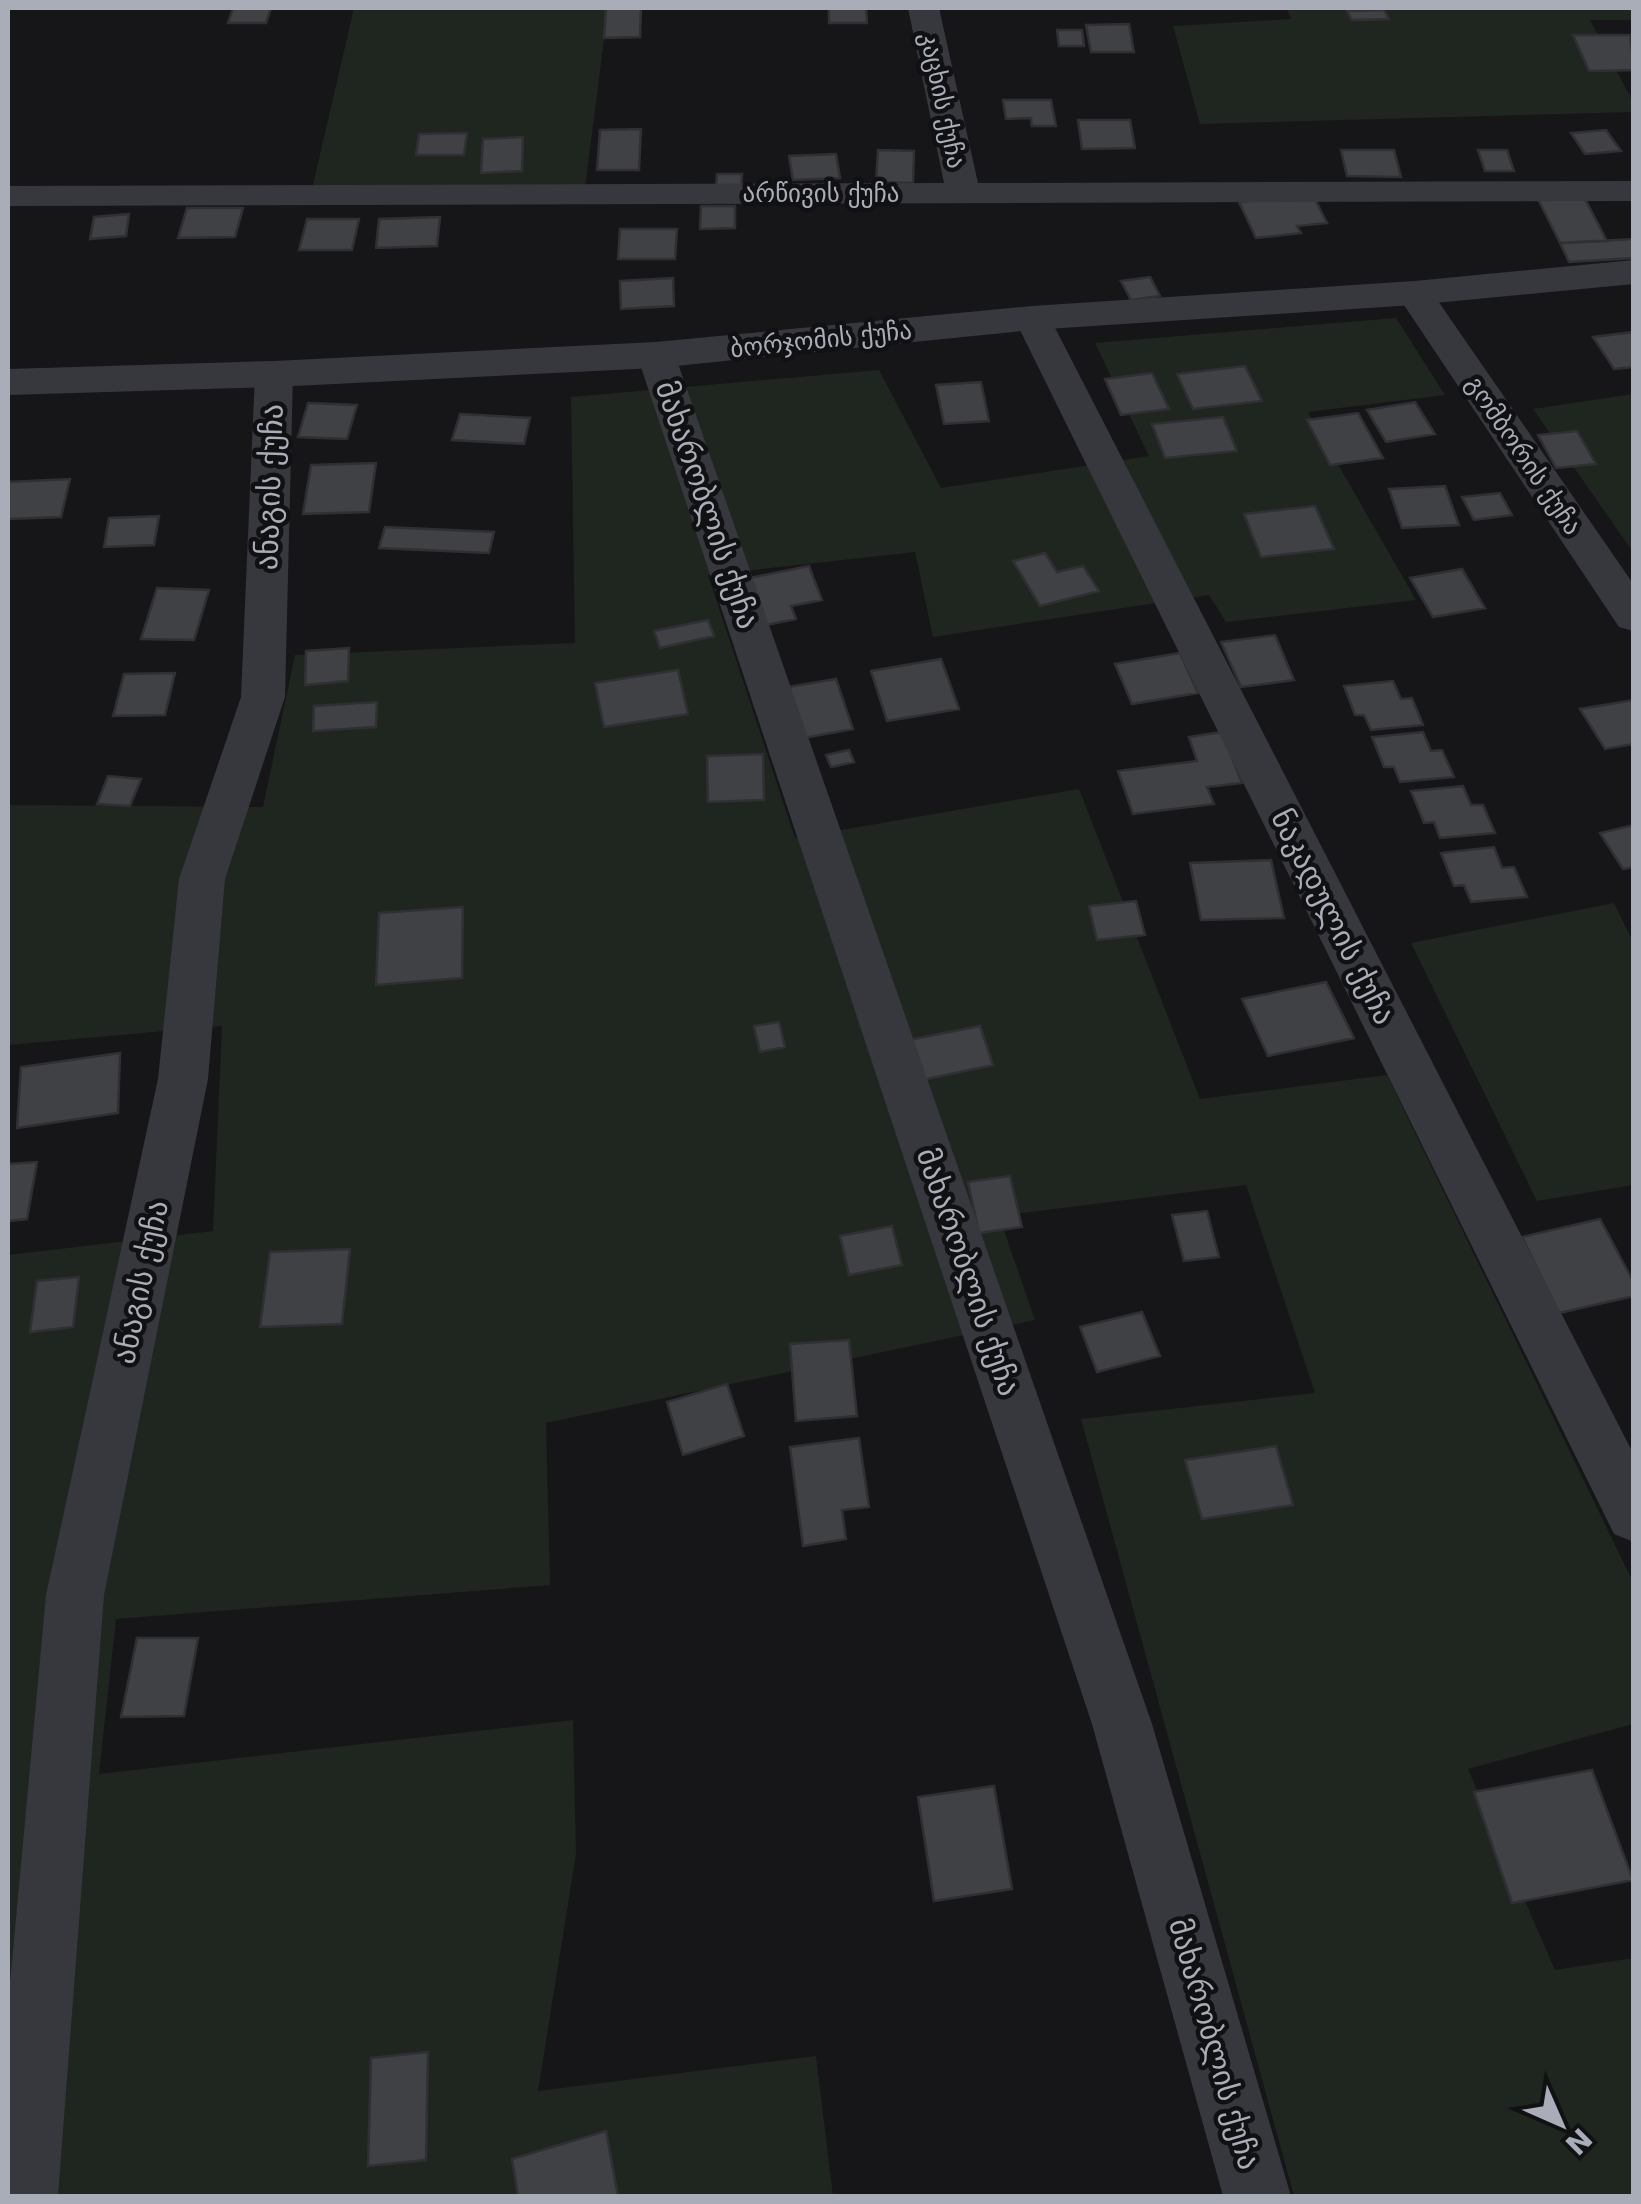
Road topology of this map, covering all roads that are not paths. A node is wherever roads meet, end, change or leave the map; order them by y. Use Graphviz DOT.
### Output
graph roads {
  1 [pos="923,8"];
  2 [pos="1634,191"];
  3 [pos="963,192"];
  4 [pos="8,196"];
  5 [pos="1634,272"];
  6 [pos="1414,293"];
  7 [pos="1032,318"];
  8 [pos="656,355"];
  9 [pos="274,374"];
  10 [pos="8,382"];
  11 [pos="1634,617"];
  12 [pos="1634,1515"];
  13 [pos="24,2196"];
  14 [pos="1258,2196"];
  1 -- 3 [label="street, კაცხის ქუჩა"];
  2 -- 3 [label="street, არწივის ქუჩა"];
  3 -- 4 [label="street, არწივის ქუჩა"];
  5 -- 6 [label="street, ბორჯომის ქუჩა"];
  6 -- 7 [label="street, ბორჯომის ქუჩა"];
  6 -- 11 [label="street, გომბორის ქუჩა"];
  7 -- 8 [label="street, ბორჯომის ქუჩა"];
  7 -- 12 [label="street, ნაკადულის ქუჩა"];
  8 -- 9 [label="street, ბორჯომის ქუჩა"];
  8 -- 14 [label="street, მახარობლის ქუჩა"];
  9 -- 10 [label="street, ბორჯომის ქუჩა"];
  9 -- 13 [label="street, ანაგის ქუჩა"];
}
